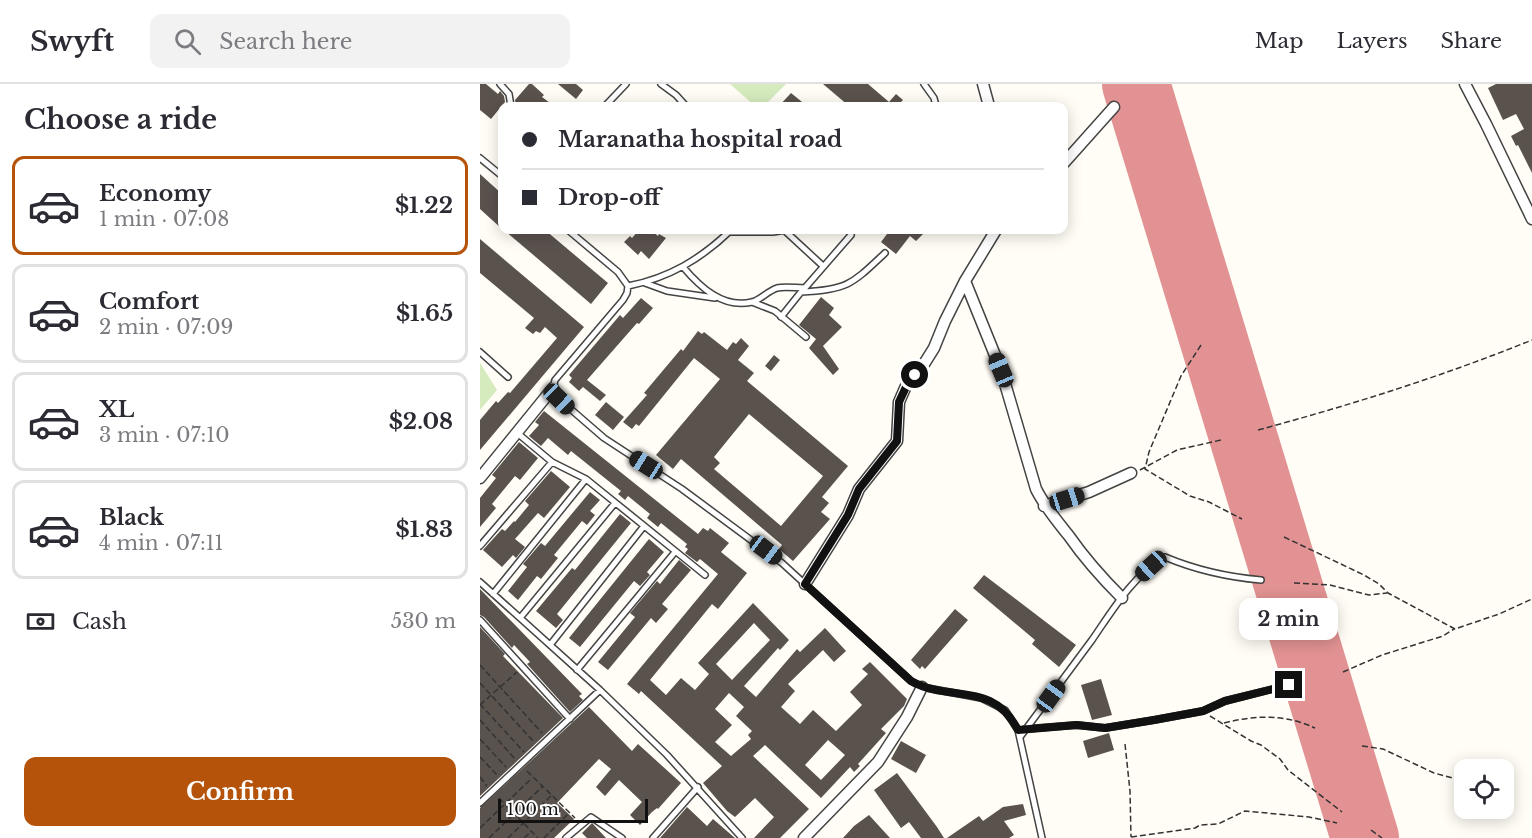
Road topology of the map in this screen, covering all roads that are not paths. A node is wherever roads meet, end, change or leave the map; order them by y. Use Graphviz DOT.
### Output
graph roads {
  1 [pos="500,84"];
  2 [pos="626,84"];
  3 [pos="661,84"];
  4 [pos="924,84"];
  5 [pos="983,84"];
  6 [pos="1465,84"];
  7 [pos="510,102"];
  8 [pos="609,102"];
  9 [pos="682,102"];
  10 [pos="935,102"];
  11 [pos="988,102"];
  12 [pos="1114,107"];
  13 [pos="480,158"];
  14 [pos="1068,159"];
  15 [pos="498,173"];
  16 [pos="1532,219"];
  17 [pos="573,234"];
  18 [pos="726,234"];
  19 [pos="789,234"];
  20 [pos="994,234"];
  21 [pos="851,235"];
  22 [pos="885,253"];
  23 [pos="823,266"];
  24 [pos="683,267"];
  25 [pos="965,281"];
  26 [pos="645,283"];
  27 [pos="628,286"];
  28 [pos="803,290"];
  29 [pos="720,298"];
  30 [pos="752,302"];
  31 [pos="781,316"];
  32 [pos="806,337"];
  33 [pos="480,352"];
  34 [pos="508,377"];
  35 [pos="553,388"];
  36 [pos="516,432"];
  37 [pos="552,462"];
  38 [pos="1131,473"];
  39 [pos="480,478"];
  40 [pos="586,479"];
  41 [pos="615,503"];
  42 [pos="1044,506"];
  43 [pos="644,526"];
  44 [pos="480,546"];
  45 [pos="675,552"];
  46 [pos="705,576"];
  47 [pos="1261,580"];
  48 [pos="480,582"];
  49 [pos="805,584"];
  50 [pos="493,594"];
  51 [pos="1122,598"];
  52 [pos="520,618"];
  53 [pos="480,620"];
  54 [pos="550,645"];
  55 [pos="577,670"];
  56 [pos="1301,682"];
  57 [pos="921,687"];
  58 [pos="600,690"];
  59 [pos="570,719"];
  60 [pos="1027,729"];
  61 [pos="1018,730"];
  62 [pos="1020,738"];
  63 [pos="698,788"];
  64 [pos="480,803"];
  65 [pos="566,838"];
  66 [pos="622,838"];
  67 [pos="653,838"];
  68 [pos="742,838"];
  69 [pos="804,838"];
  70 [pos="1042,838"];
  1 -- 7 [label="lane"];
  2 -- 8 [label="lane"];
  3 -- 9 [label="lane"];
  4 -- 10 [label="lane"];
  5 -- 11 [label="street"];
  6 -- 16 [label="street"];
  12 -- 14 [label="street"];
  13 -- 15 [label="lane"];
  17 -- 27 [label="lane"];
  18 -- 24 [label="lane"];
  19 -- 23 [label="lane"];
  20 -- 25 [label="street"];
  21 -- 23 [label="lane"];
  22 -- 28 [label="lane"];
  23 -- 28 [label="lane"];
  24 -- 26 [label="lane"];
  24 -- 29 [label="lane"];
  25 -- 42 [label="street"];
  25 -- 49 [label="street"];
  26 -- 27 [label="lane"];
  26 -- 29 [label="lane"];
  27 -- 35 [label="lane"];
  28 -- 30 [label="lane"];
  28 -- 31 [label="lane"];
  29 -- 30 [label="lane"];
  30 -- 31 [label="lane"];
  31 -- 32 [label="lane"];
  33 -- 34 [label="lane"];
  35 -- 36 [label="street"];
  35 -- 49 [label="lane"];
  36 -- 37 [label="lane"];
  36 -- 39 [label="street"];
  37 -- 40 [label="lane"];
  37 -- 44 [label="lane"];
  38 -- 42 [label="street"];
  40 -- 41 [label="lane"];
  40 -- 50 [label="lane"];
  41 -- 43 [label="lane"];
  41 -- 52 [label="lane"];
  42 -- 51 [label="street"];
  43 -- 45 [label="lane"];
  43 -- 54 [label="lane"];
  45 -- 46 [label="lane"];
  45 -- 55 [label="lane"];
  47 -- 51 [label="lane"];
  48 -- 50 [label="lane"];
  49 -- 57 [label="lane"];
  50 -- 52 [label="lane"];
  51 -- 60 [label="lane"];
  52 -- 54 [label="lane"];
  53 -- 59 [label="lane"];
  54 -- 55 [label="lane"];
  55 -- 58 [label="lane"];
  56 -- 60 [label="lane"];
  57 -- 61 [label="lane"];
  57 -- 69 [label="street"];
  58 -- 59 [label="lane"];
  58 -- 63 [label="lane"];
  59 -- 64 [label="lane"];
  60 -- 61 [label="lane"];
  60 -- 62 [label="lane"];
  61 -- 62 [label="lane"];
  62 -- 70 [label="lane"];
  63 -- 67 [label="lane"];
  63 -- 68 [label="lane"];
  65 -- 66 [label="lane"];
}
